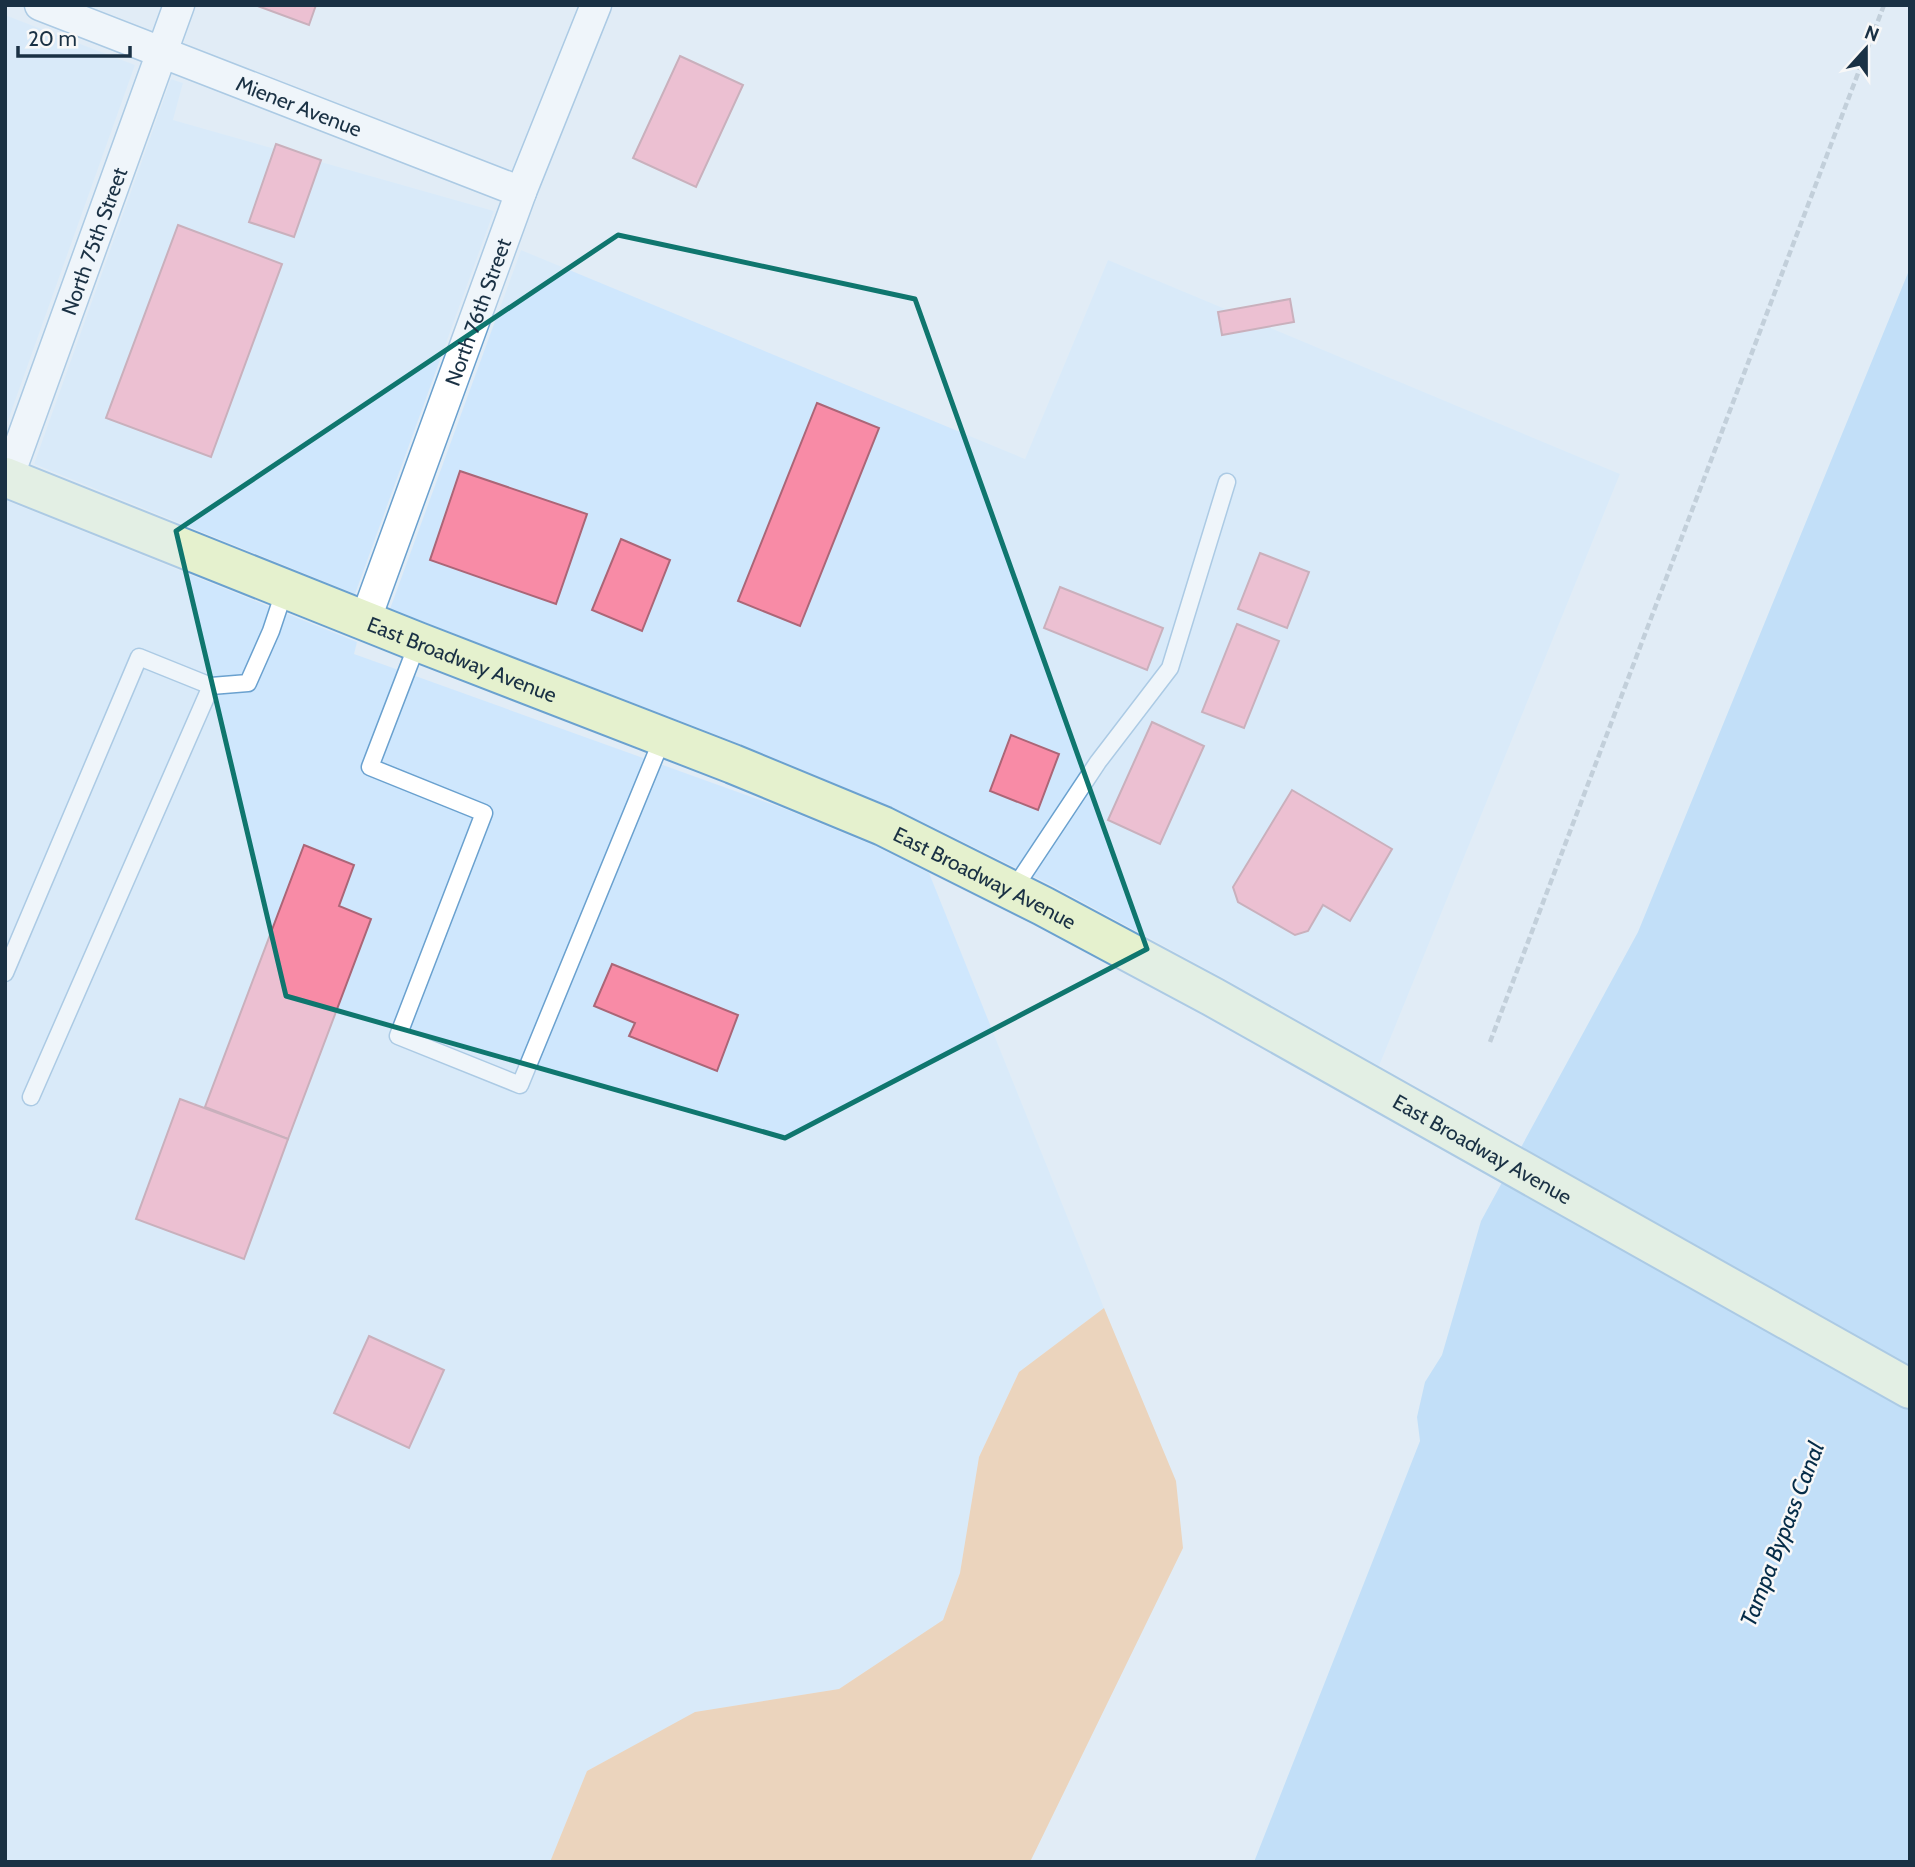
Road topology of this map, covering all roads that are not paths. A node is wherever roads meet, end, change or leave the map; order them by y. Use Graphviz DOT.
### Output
graph roads {
  1 [pos="40,5"];
  2 [pos="179,5"];
  3 [pos="596,5"];
  4 [pos="161,51"];
  5 [pos="521,192"];
  6 [pos="7,477"];
  7 [pos="1227,482"];
  8 [pos="285,589"];
  9 [pos="365,621"];
  10 [pos="418,642"];
  11 [pos="211,686"];
  12 [pos="663,737"];
  13 [pos="1013,890"];
  14 [pos="5,973"];
  15 [pos="32,1097"];
  16 [pos="1910,1389"];
  1 -- 4 [label="street, Miener Avenue"];
  2 -- 4 [label="street, North 75th Street"];
  3 -- 5 [label="street, North 76th Street"];
  4 -- 5 [label="street, Miener Avenue"];
  4 -- 6 [label="street, North 75th Street"];
  5 -- 9 [label="street, North 76th Street"];
  6 -- 8 [label="main road, East Broadway Avenue"];
  7 -- 13 [label="lane"];
  8 -- 9 [label="main road, East Broadway Avenue"];
  8 -- 11 [label="lane"];
  9 -- 10 [label="main road, East Broadway Avenue"];
  10 -- 12 [label="main road, East Broadway Avenue"];
  10 -- 12 [label="lane"];
  11 -- 14 [label="lane"];
  11 -- 15 [label="lane"];
  12 -- 13 [label="main road, East Broadway Avenue"];
  13 -- 16 [label="main road, East Broadway Avenue"];
}
